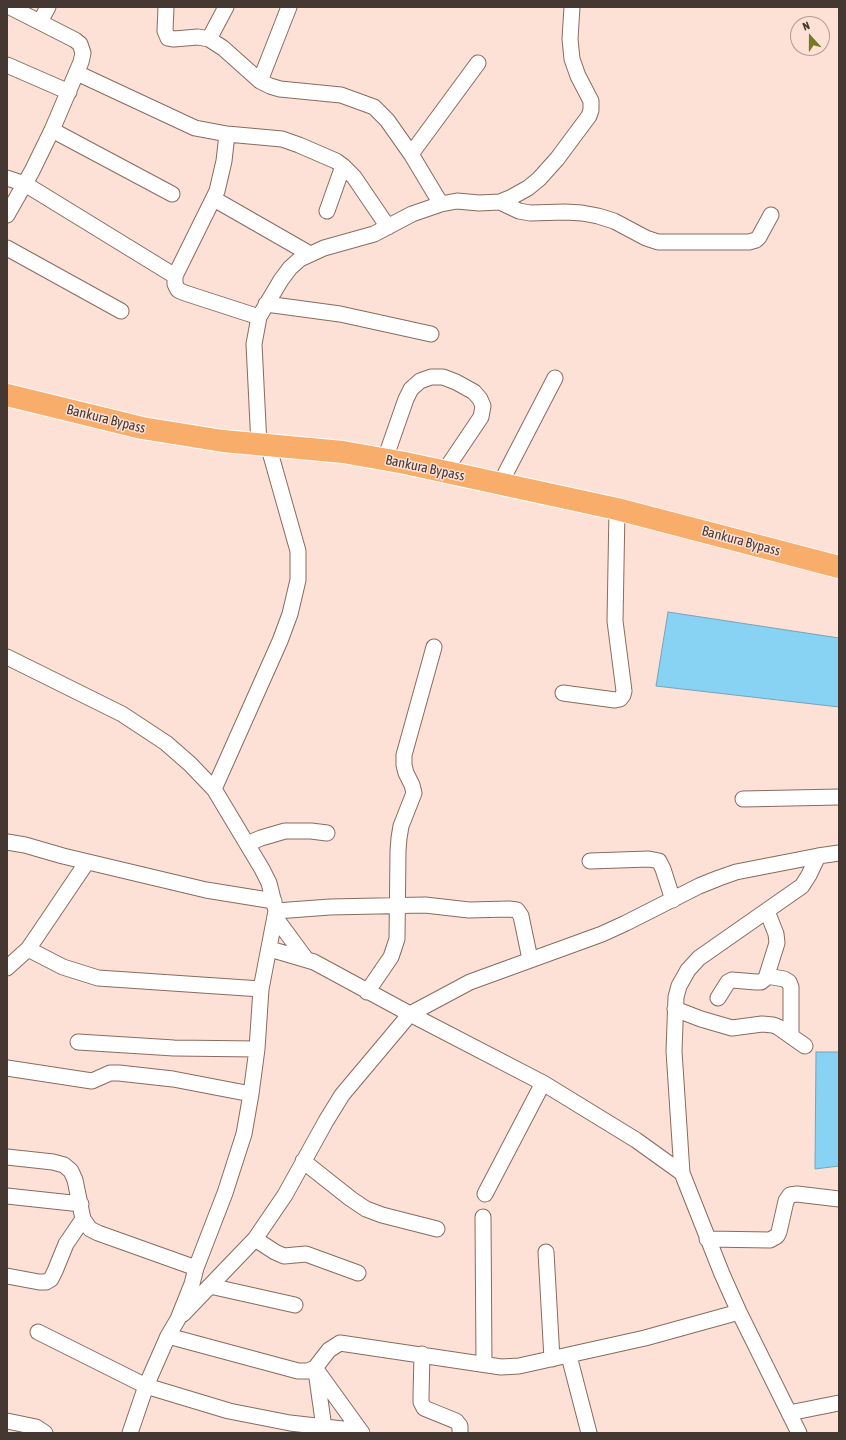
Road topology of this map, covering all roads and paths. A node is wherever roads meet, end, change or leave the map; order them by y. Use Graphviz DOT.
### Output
graph roads {
  1 [pos="10,7"];
  2 [pos="48,7"];
  3 [pos="166,7"];
  4 [pos="226,7"];
  5 [pos="289,7"];
  6 [pos="572,7"];
  7 [pos="40,22"];
  8 [pos="208,39"];
  9 [pos="478,63"];
  10 [pos="7,65"];
  11 [pos="76,73"];
  12 [pos="260,81"];
  13 [pos="69,92"];
  14 [pos="52,130"];
  15 [pos="227,134"];
  16 [pos="411,154"];
  17 [pos="343,166"];
  18 [pos="7,178"];
  19 [pos="25,184"];
  20 [pos="172,194"];
  21 [pos="214,199"];
  22 [pos="500,202"];
  23 [pos="441,204"];
  24 [pos="327,210"];
  25 [pos="7,215"];
  26 [pos="771,215"];
  27 [pos="388,227"];
  28 [pos="7,248"];
  29 [pos="310,254"];
  30 [pos="175,276"];
  31 [pos="266,304"];
  32 [pos="121,311"];
  33 [pos="259,317"];
  34 [pos="431,334"];
  35 [pos="554,378"];
  36 [pos="7,395"];
  37 [pos="264,445"];
  38 [pos="384,459"];
  39 [pos="444,472"];
  40 [pos="500,484"];
  41 [pos="617,508"];
  42 [pos="839,567"];
  43 [pos="434,647"];
  44 [pos="7,657"];
  45 [pos="563,693"];
  46 [pos="214,789"];
  47 [pos="839,797"];
  48 [pos="743,799"];
  49 [pos="327,833"];
  50 [pos="7,842"];
  51 [pos="247,844"];
  52 [pos="839,854"];
  53 [pos="818,856"];
  54 [pos="590,861"];
  55 [pos="87,862"];
  56 [pos="673,900"];
  57 [pos="397,906"];
  58 [pos="275,910"];
  59 [pos="767,911"];
  60 [pos="28,949"];
  61 [pos="270,949"];
  62 [pos="306,959"];
  63 [pos="530,959"];
  64 [pos="7,968"];
  65 [pos="768,976"];
  66 [pos="261,989"];
  67 [pos="367,992"];
  68 [pos="718,998"];
  69 [pos="675,1009"];
  70 [pos="410,1014"];
  71 [pos="791,1035"];
  72 [pos="78,1042"];
  73 [pos="805,1046"];
  74 [pos="257,1049"];
  75 [pos="7,1068"];
  76 [pos="543,1083"];
  77 [pos="252,1094"];
  78 [pos="7,1157"];
  79 [pos="303,1162"];
  80 [pos="682,1173"];
  81 [pos="485,1194"];
  82 [pos="7,1196"];
  83 [pos="839,1199"];
  84 [pos="81,1204"];
  85 [pos="483,1217"];
  86 [pos="83,1219"];
  87 [pos="437,1229"];
  88 [pos="255,1239"];
  89 [pos="708,1240"];
  90 [pos="546,1252"];
  91 [pos="196,1268"];
  92 [pos="358,1273"];
  93 [pos="7,1276"];
  94 [pos="210,1286"];
  95 [pos="295,1306"];
  96 [pos="739,1312"];
  97 [pos="178,1319"];
  98 [pos="38,1332"];
  99 [pos="168,1336"];
  100 [pos="422,1354"];
  101 [pos="569,1356"];
  102 [pos="552,1359"];
  103 [pos="484,1364"];
  104 [pos="316,1368"];
  105 [pos="146,1386"];
  106 [pos="839,1403"];
  107 [pos="789,1414"];
  108 [pos="7,1421"];
  109 [pos="324,1428"];
  110 [pos="361,1432"];
  111 [pos="45,1433"];
  112 [pos="130,1433"];
  113 [pos="460,1433"];
  114 [pos="589,1433"];
  115 [pos="799,1433"];
  1 -- 7 [label="street"];
  2 -- 7 [label="street"];
  3 -- 8 [label="street"];
  4 -- 8 [label="street"];
  5 -- 12 [label="street"];
  6 -- 22 [label="street"];
  7 -- 11 [label="street"];
  8 -- 12 [label="street"];
  9 -- 16 [label="street"];
  10 -- 13 [label="street"];
  11 -- 13 [label="street"];
  11 -- 15 [label="street"];
  12 -- 16 [label="street"];
  13 -- 14 [label="street"];
  14 -- 19 [label="street"];
  14 -- 20 [label="street"];
  15 -- 17 [label="street"];
  15 -- 21 [label="street"];
  16 -- 23 [label="street"];
  17 -- 24 [label="street"];
  17 -- 27 [label="street"];
  18 -- 19 [label="street"];
  19 -- 25 [label="street"];
  19 -- 30 [label="street"];
  21 -- 29 [label="street"];
  21 -- 30 [label="street"];
  22 -- 23 [label="street"];
  22 -- 26 [label="street"];
  23 -- 27 [label="street"];
  27 -- 29 [label="street"];
  28 -- 32 [label="street"];
  29 -- 31 [label="street"];
  30 -- 33 [label="street"];
  31 -- 33 [label="street"];
  31 -- 34 [label="street"];
  33 -- 37 [label="street"];
  35 -- 40 [label="street"];
  36 -- 37 [label="highway, Bankura Bypass"];
  37 -- 38 [label="highway, Bankura Bypass"];
  37 -- 46 [label="street"];
  38 -- 39 [label="highway, Bankura Bypass"];
  38 -- 39 [label="street"];
  39 -- 40 [label="highway, Bankura Bypass"];
  40 -- 41 [label="highway, Bankura Bypass"];
  41 -- 42 [label="highway, Bankura Bypass"];
  41 -- 45 [label="street"];
  43 -- 57 [label="street"];
  44 -- 46 [label="street"];
  46 -- 51 [label="street"];
  47 -- 48 [label="street"];
  49 -- 51 [label="street"];
  50 -- 55 [label="street"];
  51 -- 58 [label="street"];
  52 -- 53 [label="street"];
  53 -- 56 [label="street"];
  53 -- 59 [label="street"];
  54 -- 56 [label="street"];
  55 -- 58 [label="street"];
  55 -- 60 [label="street"];
  56 -- 63 [label="street"];
  57 -- 58 [label="street"];
  57 -- 63 [label="street"];
  57 -- 67 [label="street"];
  58 -- 61 [label="street"];
  58 -- 62 [label="street"];
  59 -- 65 [label="street"];
  59 -- 69 [label="street"];
  60 -- 64 [label="street"];
  60 -- 66 [label="street"];
  61 -- 62 [label="street"];
  61 -- 66 [label="street"];
  62 -- 67 [label="street"];
  63 -- 70 [label="street"];
  65 -- 68 [label="street"];
  65 -- 71 [label="street"];
  66 -- 74 [label="street"];
  67 -- 70 [label="street"];
  69 -- 71 [label="street"];
  69 -- 80 [label="street"];
  70 -- 76 [label="street"];
  70 -- 79 [label="street"];
  71 -- 73 [label="street"];
  72 -- 74 [label="street"];
  74 -- 77 [label="street"];
  75 -- 77 [label="street"];
  76 -- 80 [label="street"];
  76 -- 81 [label="street"];
  77 -- 91 [label="street"];
  78 -- 84 [label="street"];
  79 -- 87 [label="street"];
  79 -- 88 [label="street"];
  80 -- 89 [label="street"];
  82 -- 84 [label="street"];
  83 -- 89 [label="street"];
  84 -- 86 [label="street"];
  85 -- 103 [label="street"];
  86 -- 91 [label="street"];
  86 -- 93 [label="street"];
  88 -- 92 [label="street"];
  88 -- 94 [label="street"];
  89 -- 96 [label="street"];
  90 -- 102 [label="street"];
  91 -- 97 [label="street"];
  94 -- 95 [label="street"];
  94 -- 97 [label="street"];
  96 -- 101 [label="street"];
  96 -- 107 [label="street"];
  97 -- 99 [label="street"];
  98 -- 105 [label="street"];
  99 -- 104 [label="street"];
  99 -- 105 [label="street"];
  100 -- 103 [label="street"];
  100 -- 104 [label="street"];
  100 -- 113 [label="street"];
  101 -- 102 [label="street"];
  101 -- 114 [label="street"];
  102 -- 103 [label="street"];
  104 -- 109 [label="street"];
  104 -- 110 [label="street"];
  105 -- 109 [label="street"];
  105 -- 112 [label="street"];
  106 -- 107 [label="street"];
  107 -- 115 [label="street"];
  108 -- 111 [label="street"];
  109 -- 110 [label="street"];
}
